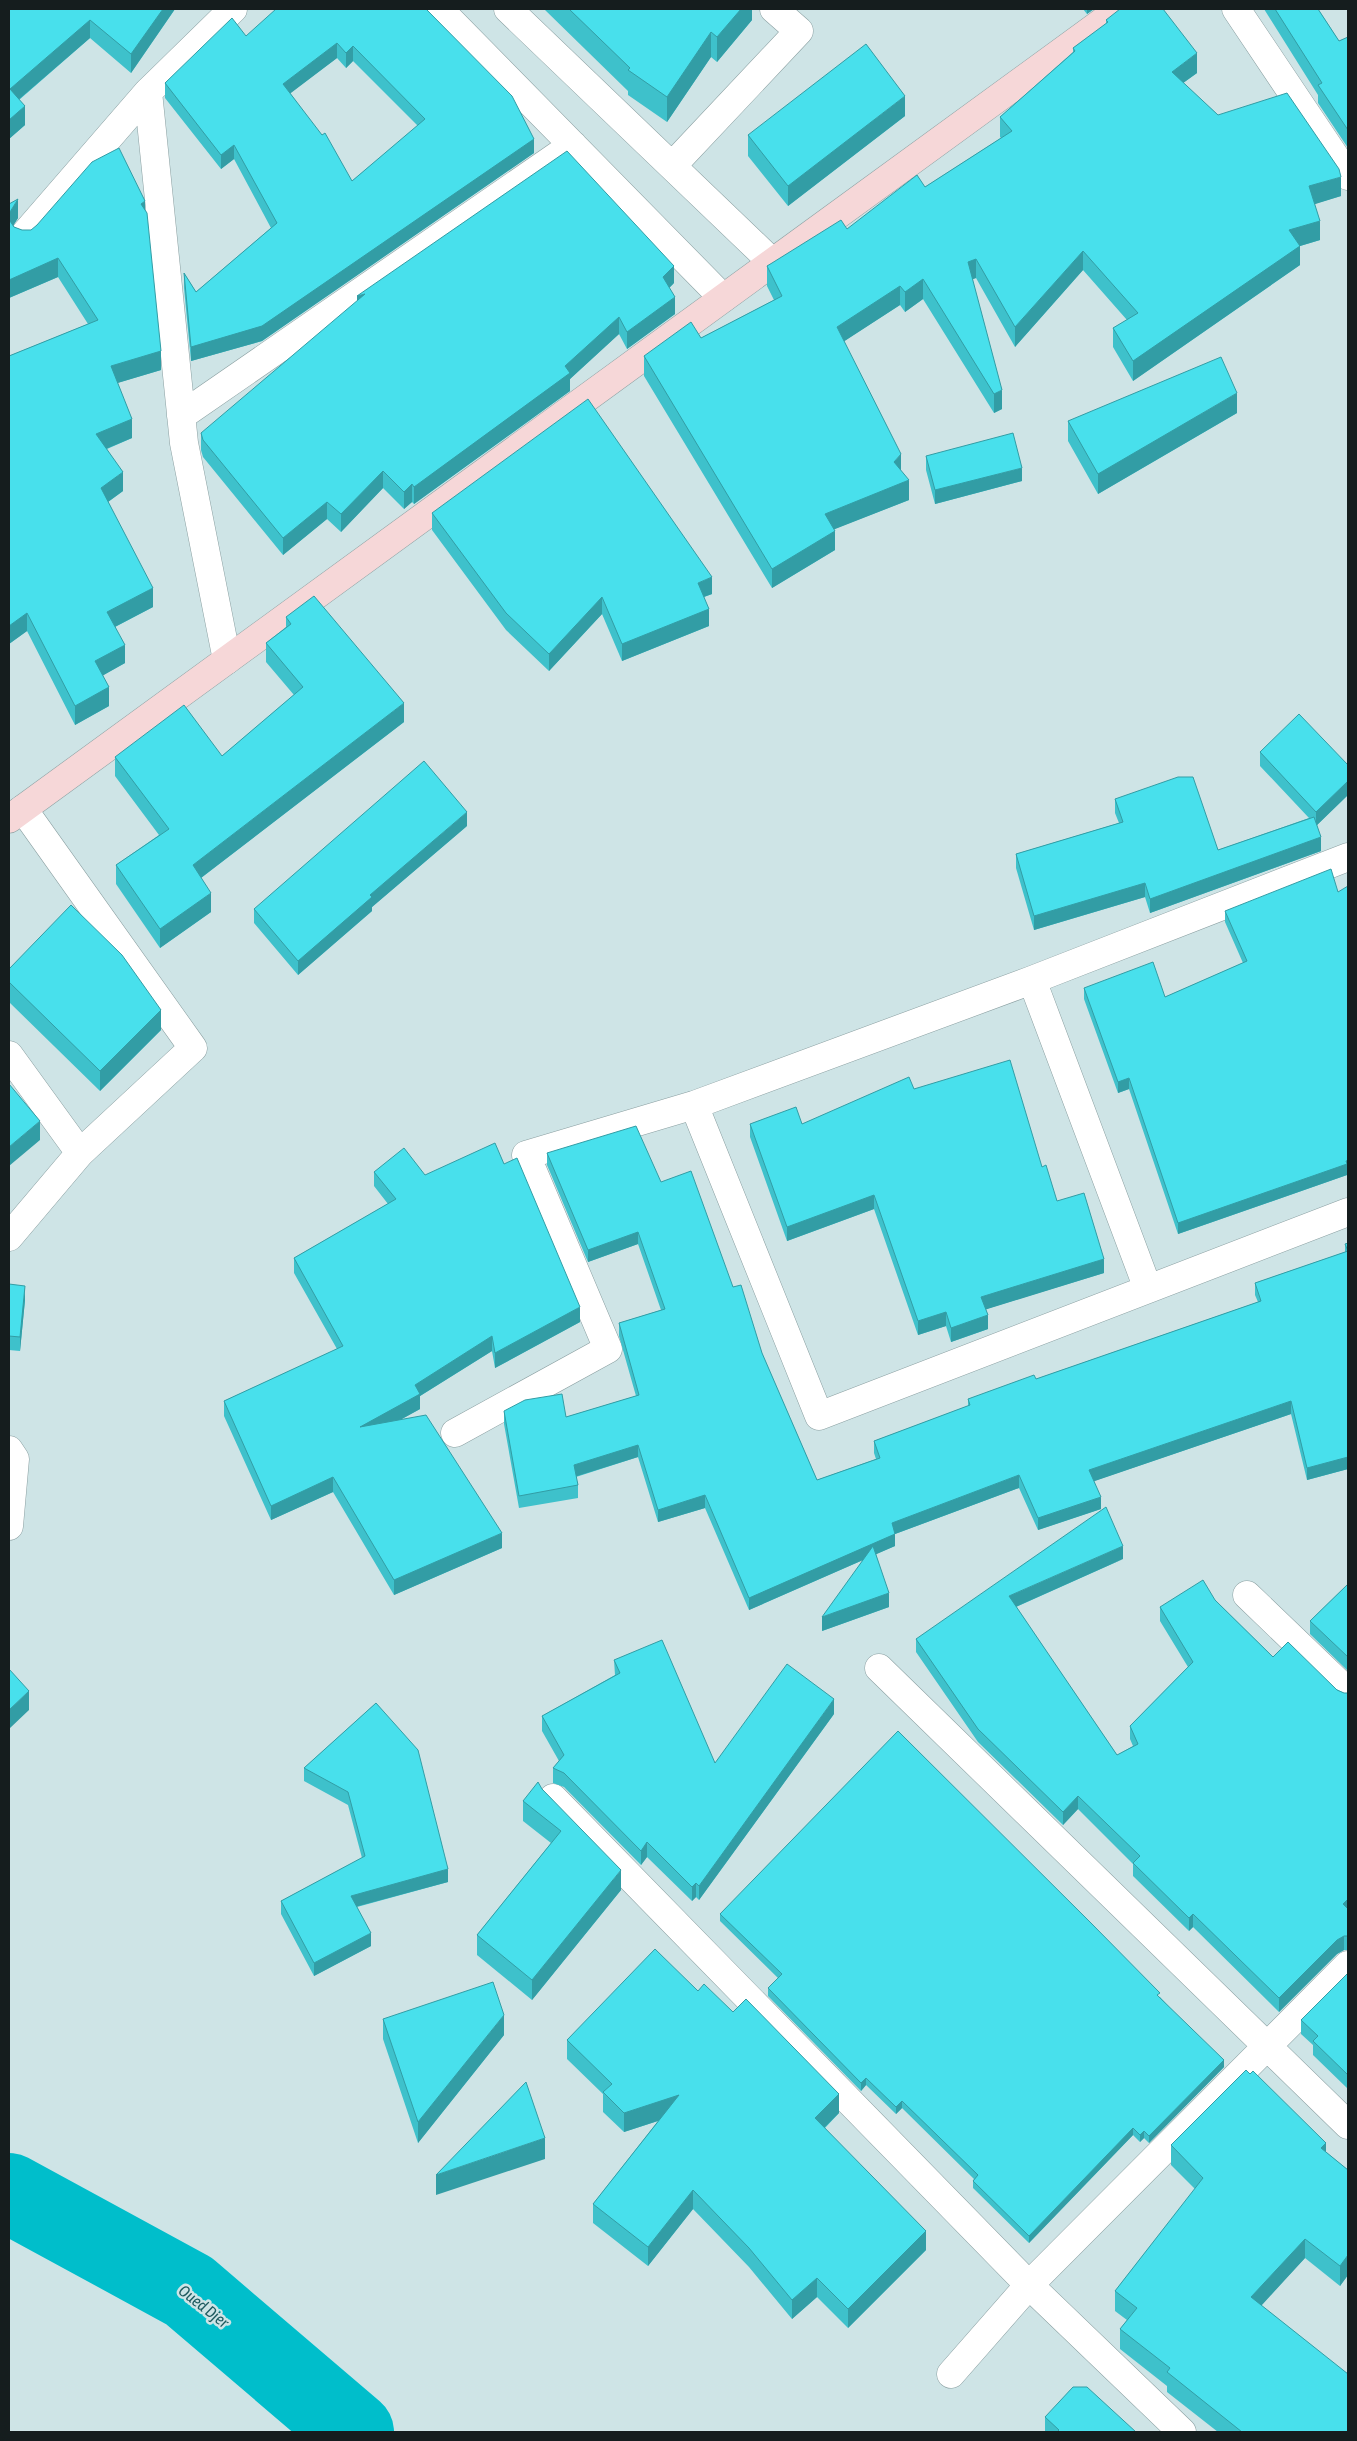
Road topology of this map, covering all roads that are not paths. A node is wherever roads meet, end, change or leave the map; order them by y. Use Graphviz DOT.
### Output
graph roads {
  1 [pos="233,9"];
  2 [pos="439,9"];
  3 [pos="508,9"];
  4 [pos="774,9"];
  5 [pos="1236,9"];
  6 [pos="1104,14"];
  7 [pos="148,92"];
  8 [pos="573,144"];
  9 [pos="672,166"];
  10 [pos="1348,176"];
  11 [pos="25,234"];
  12 [pos="772,262"];
  13 [pos="723,298"];
  14 [pos="181,416"];
  15 [pos="227,660"];
  16 [pos="16,814"];
  17 [pos="1348,857"];
  18 [pos="1032,980"];
  19 [pos="9,1054"];
  20 [pos="694,1105"];
  21 [pos="80,1153"];
  22 [pos="1348,1212"];
  23 [pos="9,1238"];
  24 [pos="1148,1289"];
  25 [pos="455,1433"];
  26 [pos="9,1450"];
  27 [pos="9,1526"];
  28 [pos="1247,1595"];
  29 [pos="880,1668"];
  30 [pos="1348,1692"];
  31 [pos="553,1798"];
  32 [pos="1348,1965"];
  33 [pos="1268,2046"];
  34 [pos="1348,2125"];
  35 [pos="1029,2285"];
  36 [pos="951,2374"];
  37 [pos="1182,2432"];
  1 -- 7 [label="street"];
  2 -- 8 [label="street"];
  3 -- 9 [label="street"];
  4 -- 9 [label="street"];
  5 -- 10 [label="street"];
  6 -- 12 [label="street"];
  7 -- 11 [label="street"];
  7 -- 14 [label="street"];
  8 -- 13 [label="street"];
  8 -- 14 [label="street"];
  9 -- 12 [label="street"];
  12 -- 13 [label="street"];
  13 -- 15 [label="street"];
  14 -- 15 [label="street"];
  15 -- 16 [label="street"];
  16 -- 21 [label="street"];
  17 -- 18 [label="street"];
  18 -- 20 [label="street"];
  18 -- 24 [label="street"];
  19 -- 21 [label="street"];
  20 -- 24 [label="street"];
  20 -- 25 [label="street"];
  21 -- 23 [label="street"];
  22 -- 24 [label="street"];
  26 -- 27 [label="street"];
  28 -- 30 [label="street"];
  29 -- 33 [label="street"];
  31 -- 35 [label="street"];
  32 -- 33 [label="street"];
  33 -- 34 [label="street"];
  33 -- 35 [label="street"];
  35 -- 36 [label="street"];
  35 -- 37 [label="street"];
}
